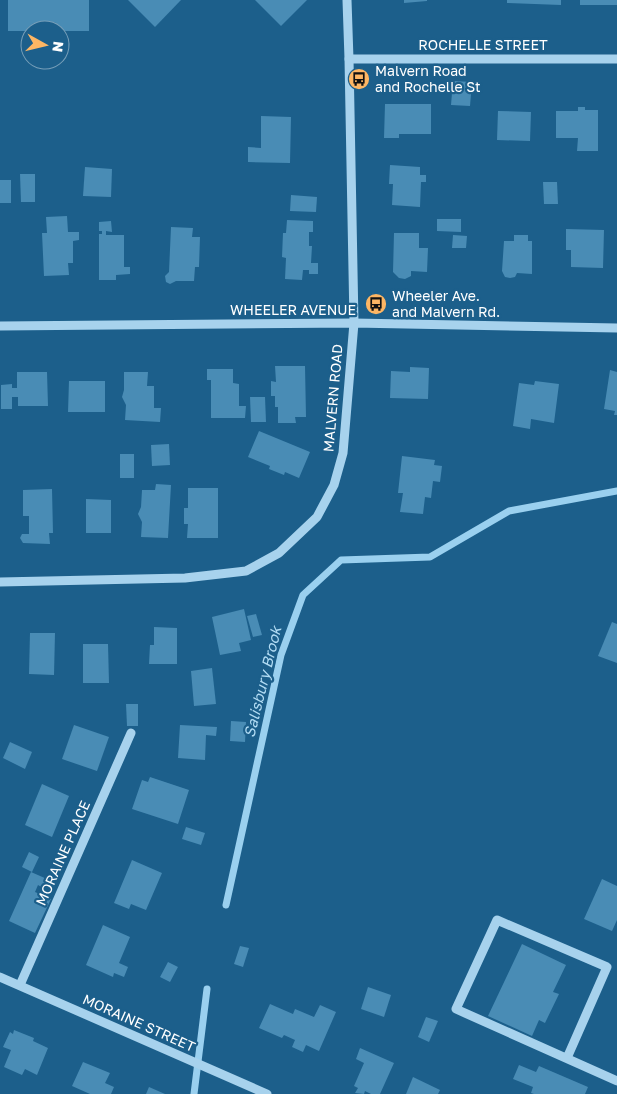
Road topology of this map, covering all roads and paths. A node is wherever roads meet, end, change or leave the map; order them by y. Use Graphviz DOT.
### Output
graph roads {
  1 [pos="347,0"];
  2 [pos="349,58"];
  3 [pos="617,59"];
  4 [pos="354,323"];
  5 [pos="0,326"];
  6 [pos="617,328"];
  7 [pos="0,582"];
  8 [pos="131,732"];
  9 [pos="0,976"];
  10 [pos="20,985"];
  11 [pos="567,1058"];
  12 [pos="617,1081"];
  13 [pos="267,1094"];
  1 -- 2 [label="street, MALVERN ROAD"];
  2 -- 3 [label="street, ROCHELLE STREET"];
  2 -- 4 [label="street, MALVERN ROAD"];
  4 -- 5 [label="street, WHEELER AVENUE"];
  4 -- 6 [label="street, WHEELER AVENUE"];
  4 -- 7 [label="street, MALVERN ROAD"];
  8 -- 10 [label="street, MORAINE PLACE"];
  9 -- 10 [label="street, MORAINE STREET"];
  10 -- 13 [label="street, MORAINE STREET"];
  11 -- 11 [label="street"];
  11 -- 12 [label="street"];
}
